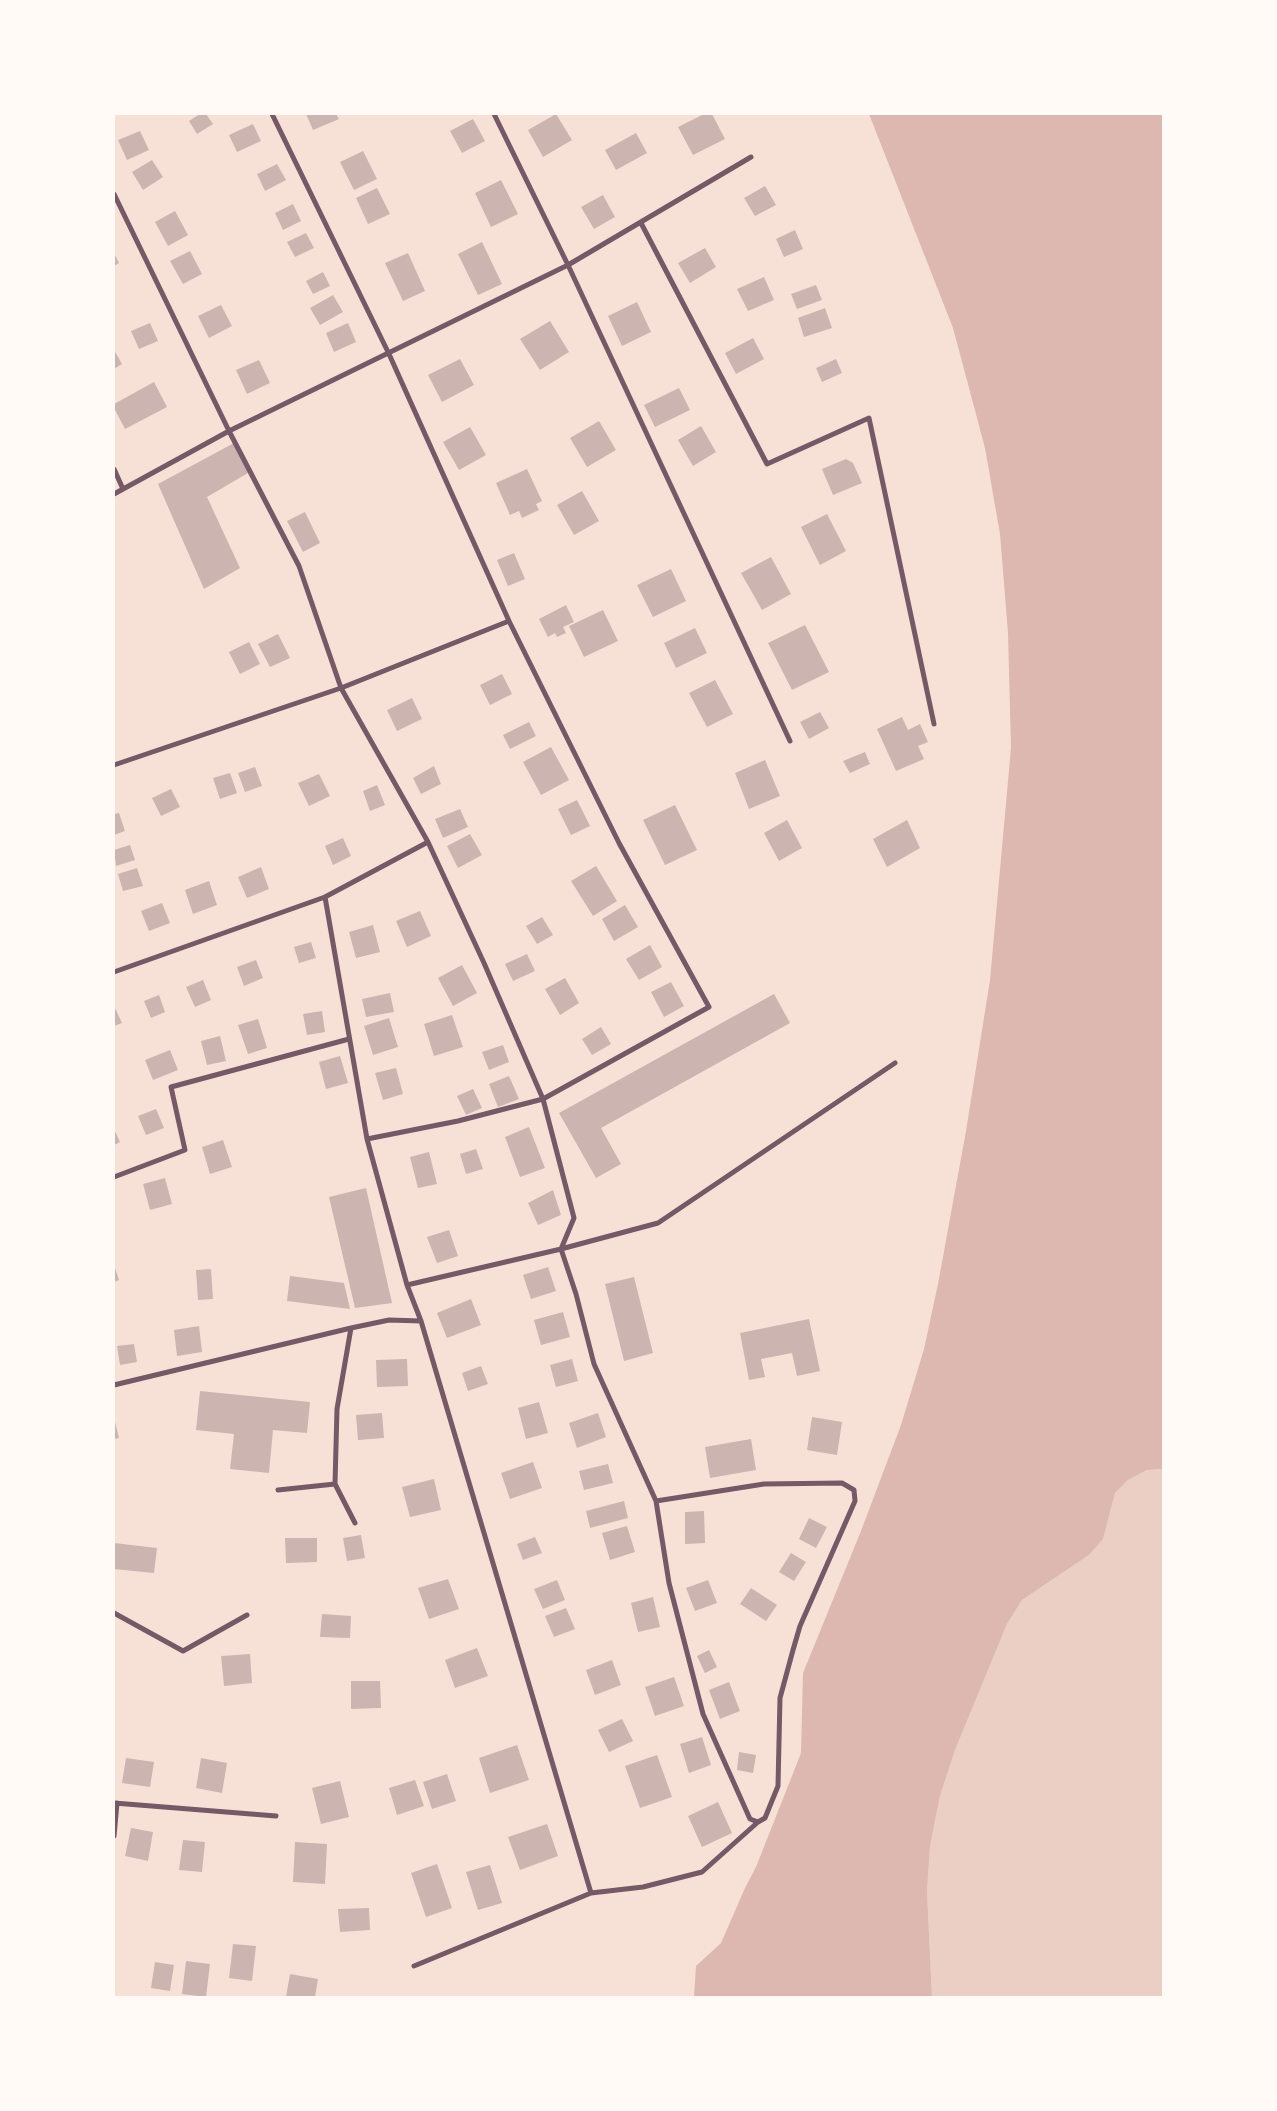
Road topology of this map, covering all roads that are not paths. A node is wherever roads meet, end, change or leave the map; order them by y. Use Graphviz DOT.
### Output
graph roads {
  1 [pos="272,114"];
  2 [pos="494,114"];
  3 [pos="751,157"];
  4 [pos="114,194"];
  5 [pos="641,223"];
  6 [pos="568,266"];
  7 [pos="389,354"];
  8 [pos="229,431"];
  9 [pos="114,469"];
  10 [pos="123,489"];
  11 [pos="114,494"];
  12 [pos="509,621"];
  13 [pos="341,688"];
  14 [pos="934,724"];
  15 [pos="790,741"];
  16 [pos="114,765"];
  17 [pos="428,842"];
  18 [pos="325,897"];
  19 [pos="114,972"];
  20 [pos="349,1039"];
  21 [pos="895,1064"];
  22 [pos="542,1099"];
  23 [pos="367,1139"];
  24 [pos="114,1177"];
  25 [pos="561,1249"];
  26 [pos="408,1285"];
  27 [pos="421,1321"];
  28 [pos="350,1328"];
  29 [pos="114,1385"];
  30 [pos="335,1484"];
  31 [pos="278,1490"];
  32 [pos="656,1501"];
  33 [pos="355,1523"];
  34 [pos="114,1613"];
  35 [pos="247,1615"];
  36 [pos="115,1803"];
  37 [pos="276,1816"];
  38 [pos="758,1822"];
  39 [pos="114,1836"];
  40 [pos="591,1893"];
  41 [pos="414,1966"];
  1 -- 7 [label="street"];
  2 -- 6 [label="street"];
  3 -- 5 [label="street"];
  4 -- 8 [label="street"];
  5 -- 6 [label="street"];
  5 -- 14 [label="street"];
  6 -- 7 [label="street"];
  6 -- 15 [label="street"];
  7 -- 8 [label="street"];
  7 -- 12 [label="street"];
  8 -- 10 [label="street"];
  8 -- 13 [label="street"];
  9 -- 10 [label="street"];
  10 -- 11 [label="street"];
  12 -- 13 [label="street"];
  12 -- 22 [label="street"];
  13 -- 16 [label="street"];
  13 -- 17 [label="street"];
  17 -- 18 [label="street"];
  17 -- 22 [label="street"];
  18 -- 19 [label="street"];
  18 -- 20 [label="street"];
  20 -- 23 [label="street"];
  20 -- 24 [label="street"];
  21 -- 25 [label="street"];
  22 -- 23 [label="street"];
  22 -- 25 [label="street"];
  23 -- 26 [label="street"];
  25 -- 26 [label="street"];
  25 -- 32 [label="street"];
  26 -- 27 [label="street"];
  27 -- 28 [label="street"];
  27 -- 40 [label="street"];
  28 -- 29 [label="street"];
  28 -- 30 [label="street"];
  30 -- 31 [label="street"];
  30 -- 33 [label="street"];
  32 -- 38 [label="street"];
  32 -- 38 [label="street"];
  34 -- 35 [label="street"];
  36 -- 37 [label="street"];
  36 -- 39 [label="street"];
  38 -- 40 [label="street"];
  40 -- 41 [label="street"];
}
